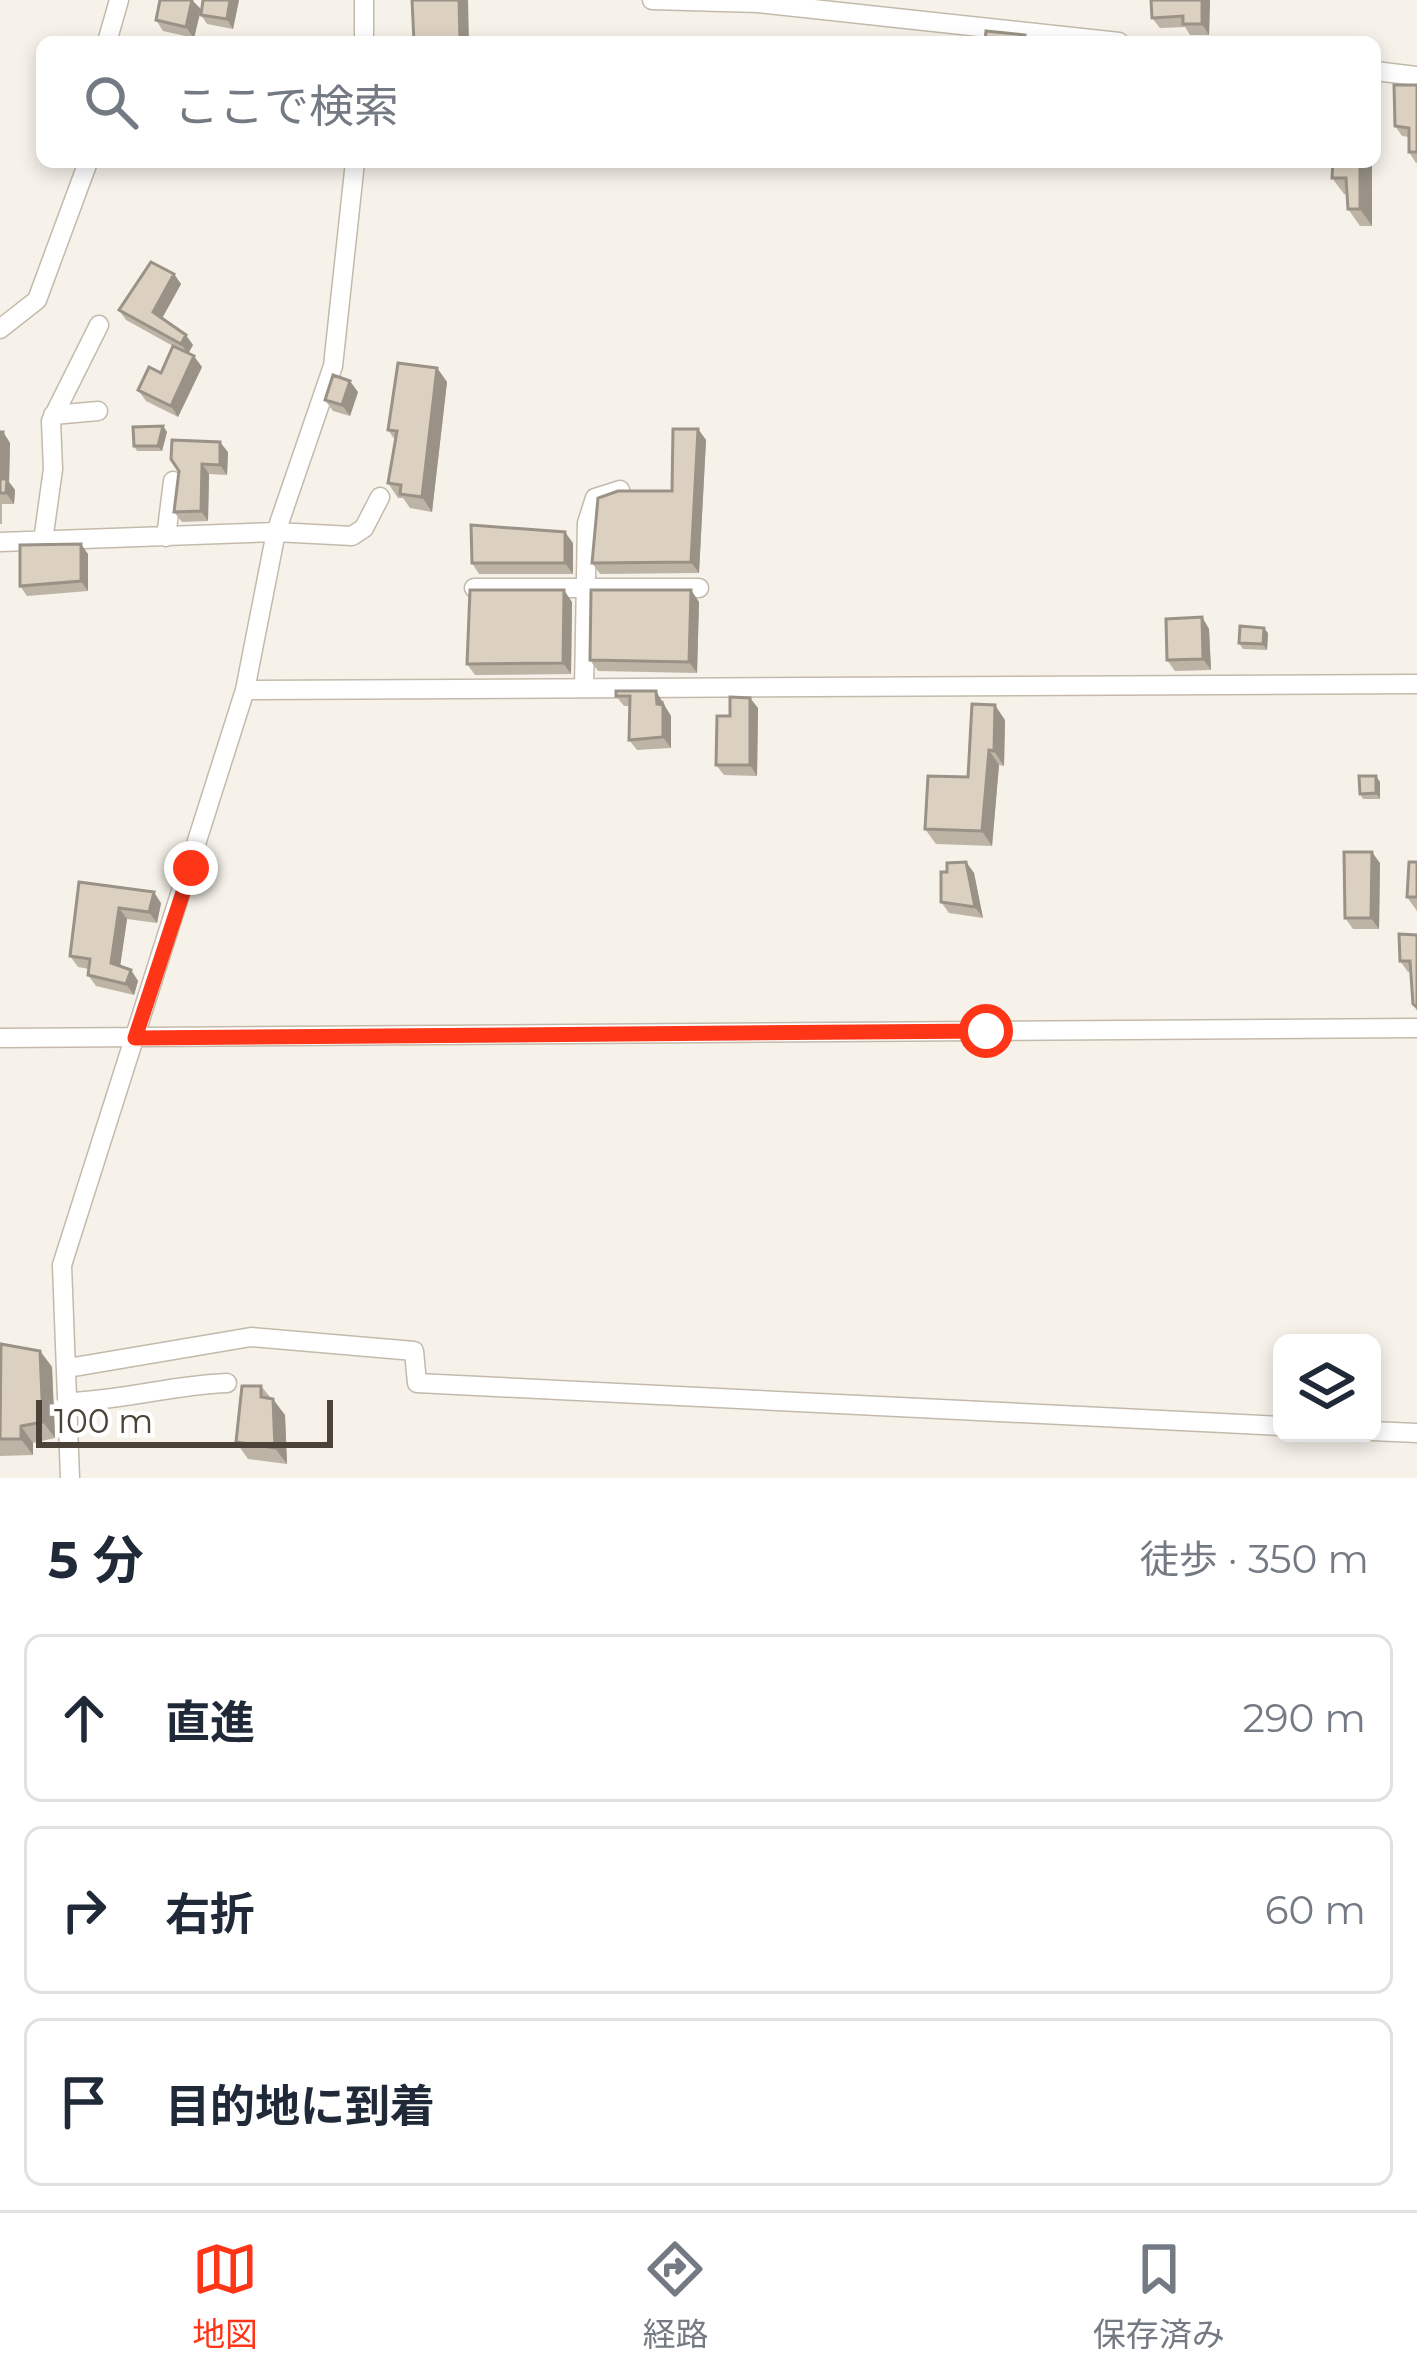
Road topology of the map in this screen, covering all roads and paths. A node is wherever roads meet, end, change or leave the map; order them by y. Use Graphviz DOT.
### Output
graph roads {
  1 [pos="118,0"];
  2 [pos="364,0"];
  3 [pos="652,0"];
  4 [pos="109,36"];
  5 [pos="364,36"];
  6 [pos="1063,36"];
  7 [pos="1381,72"];
  8 [pos="1417,76"];
  9 [pos="86,168"];
  10 [pos="354,168"];
  11 [pos="99,325"];
  12 [pos="0,329"];
  13 [pos="98,411"];
  14 [pos="53,415"];
  15 [pos="173,481"];
  16 [pos="620,490"];
  17 [pos="380,497"];
  18 [pos="276,532"];
  19 [pos="166,538"];
  20 [pos="43,541"];
  21 [pos="0,542"];
  22 [pos="475,588"];
  23 [pos="584,588"];
  24 [pos="699,588"];
  25 [pos="1417,684"];
  26 [pos="584,688"];
  27 [pos="245,690"];
  28 [pos="1417,1028"];
  29 [pos="0,1038"];
  30 [pos="135,1038"];
  31 [pos="68,1368"];
  32 [pos="227,1383"];
  33 [pos="70,1402"];
  34 [pos="1273,1426"];
  35 [pos="1381,1431"];
  36 [pos="1417,1433"];
  37 [pos="70,1478"];
  1 -- 4 [label="street"];
  2 -- 5 [label="street"];
  3 -- 6 [label="street"];
  7 -- 8 [label="street"];
  9 -- 12 [label="street"];
  10 -- 18 [label="street"];
  11 -- 14 [label="street"];
  13 -- 14 [label="street"];
  14 -- 20 [label="street"];
  15 -- 19 [label="street"];
  16 -- 23 [label="street"];
  17 -- 18 [label="street"];
  18 -- 19 [label="street"];
  18 -- 27 [label="street"];
  19 -- 20 [label="street"];
  20 -- 21 [label="street"];
  22 -- 23 [label="street"];
  23 -- 24 [label="street"];
  23 -- 26 [label="street"];
  25 -- 26 [label="street"];
  26 -- 27 [label="street"];
  27 -- 30 [label="street"];
  28 -- 30 [label="street"];
  29 -- 30 [label="street"];
  30 -- 31 [label="street"];
  31 -- 33 [label="street"];
  31 -- 34 [label="street"];
  32 -- 33 [label="street"];
  33 -- 37 [label="street"];
  35 -- 36 [label="street"];
}
